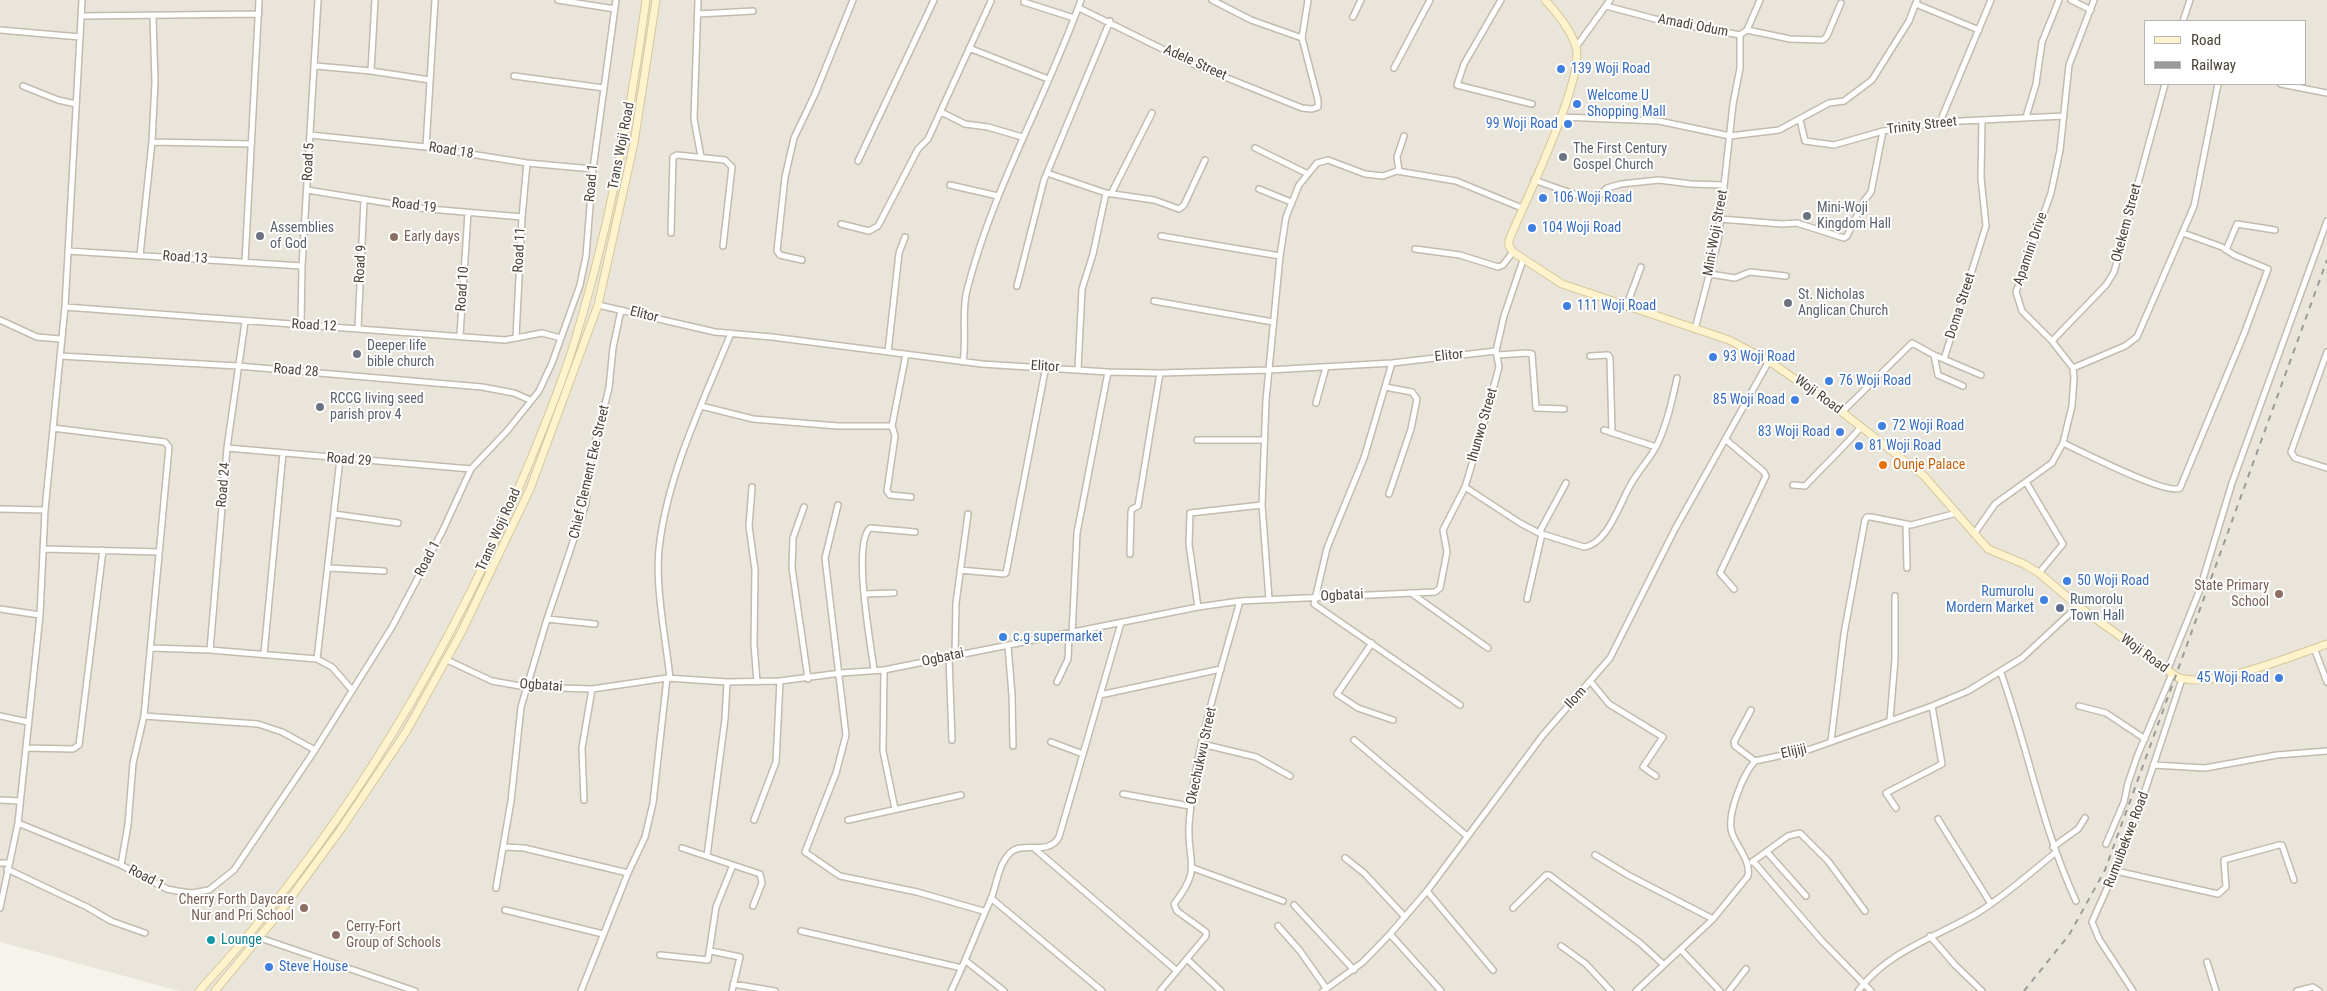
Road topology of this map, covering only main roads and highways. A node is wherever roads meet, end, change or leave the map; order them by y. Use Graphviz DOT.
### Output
graph roads {
  1 [pos="646,0"];
  2 [pos="656,0"];
  3 [pos="1545,0"];
  4 [pos="2327,644"];
  5 [pos="366,775"];
  6 [pos="374,781"];
  7 [pos="330,827"];
  8 [pos="339,832"];
  9 [pos="198,991"];
  10 [pos="215,991"];
  1 -- 5 [label="main road, Trans Woji Road"];
  2 -- 6 [label="main road, Trans Woji Road"];
  3 -- 4 [label="main road, Woji Road"];
  5 -- 6 [label="main road"];
  5 -- 7 [label="main road, Trans Woji Road"];
  6 -- 8 [label="main road, Trans Woji Road"];
  7 -- 8 [label="main road"];
  7 -- 9 [label="main road, Trans Woji Road"];
  8 -- 10 [label="main road, Trans Woji Road"];
}
